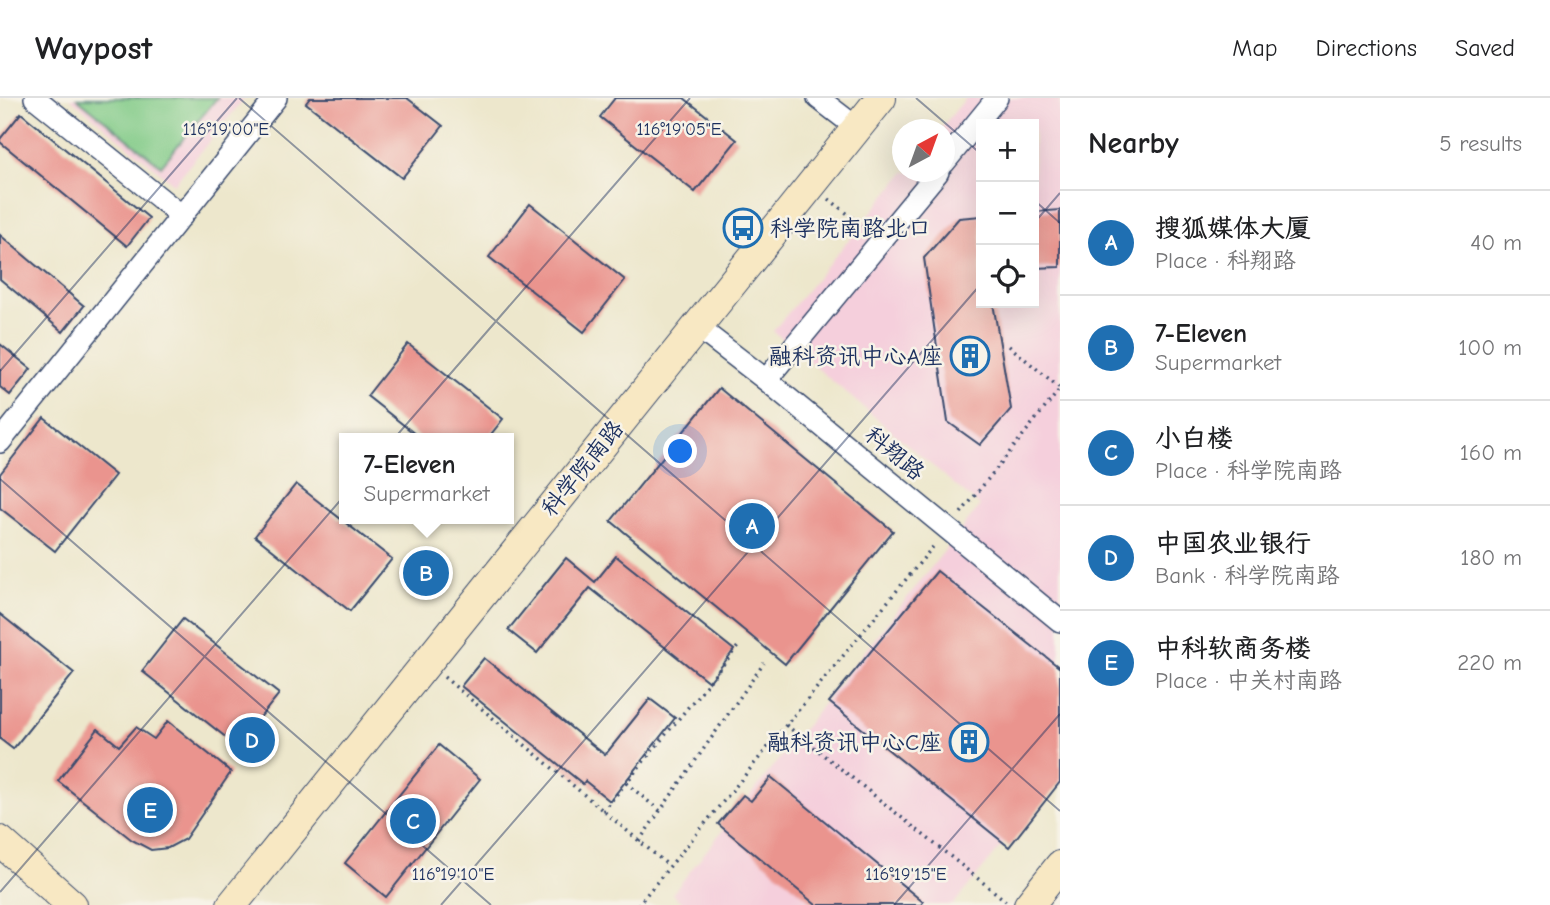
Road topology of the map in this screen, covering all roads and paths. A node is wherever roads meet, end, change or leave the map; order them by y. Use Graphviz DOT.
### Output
graph roads {
  1 [pos="35,98"];
  2 [pos="276,98"];
  3 [pos="818,98"];
  4 [pos="881,98"];
  5 [pos="998,98"];
  6 [pos="857,128"];
  7 [pos="955,150"];
  8 [pos="930,182"];
  9 [pos="811,185"];
  10 [pos="182,216"];
  11 [pos="882,240"];
  12 [pos="696,326"];
  13 [pos="1009,346"];
  14 [pos="766,380"];
  15 [pos="1060,388"];
  16 [pos="0,442"];
  17 [pos="947,530"];
  18 [pos="1060,621"];
  19 [pos="740,644"];
  20 [pos="427,663"];
  21 [pos="764,663"];
  22 [pos="786,725"];
  23 [pos="626,783"];
  24 [pos="603,810"];
  25 [pos="660,811"];
  26 [pos="639,841"];
  27 [pos="0,842"];
  28 [pos="1060,866"];
  29 [pos="670,867"];
  30 [pos="72,905"];
  31 [pos="232,905"];
  32 [pos="638,905"];
  33 [pos="1012,905"];
  34 [pos="1029,905"];
  1 -- 10 [label="street"];
  2 -- 10 [label="street"];
  3 -- 6 [label="street"];
  4 -- 6 [label="street, 科学院南路"];
  5 -- 7 [label="street"];
  6 -- 9 [label="street, 科学院南路"];
  8 -- 11 [label="street"];
  9 -- 11 [label="path"];
  9 -- 12 [label="street, 科学院南路"];
  10 -- 16 [label="street"];
  11 -- 14 [label="street"];
  12 -- 14 [label="street, 科翔路"];
  12 -- 20 [label="street, 科学院南路"];
  13 -- 15 [label="path"];
  14 -- 17 [label="street, 科翔路"];
  15 -- 17 [label="path"];
  17 -- 18 [label="street, 科翔路"];
  17 -- 22 [label="path"];
  19 -- 23 [label="path"];
  20 -- 24 [label="path"];
  20 -- 31 [label="street, 科学院南路"];
  21 -- 25 [label="path"];
  22 -- 29 [label="path"];
  22 -- 33 [label="path"];
  23 -- 24 [label="path"];
  23 -- 25 [label="path"];
  24 -- 26 [label="path"];
  25 -- 26 [label="path"];
  26 -- 29 [label="path"];
  27 -- 30 [label="street"];
  28 -- 34 [label="street"];
  29 -- 32 [label="path"];
}
